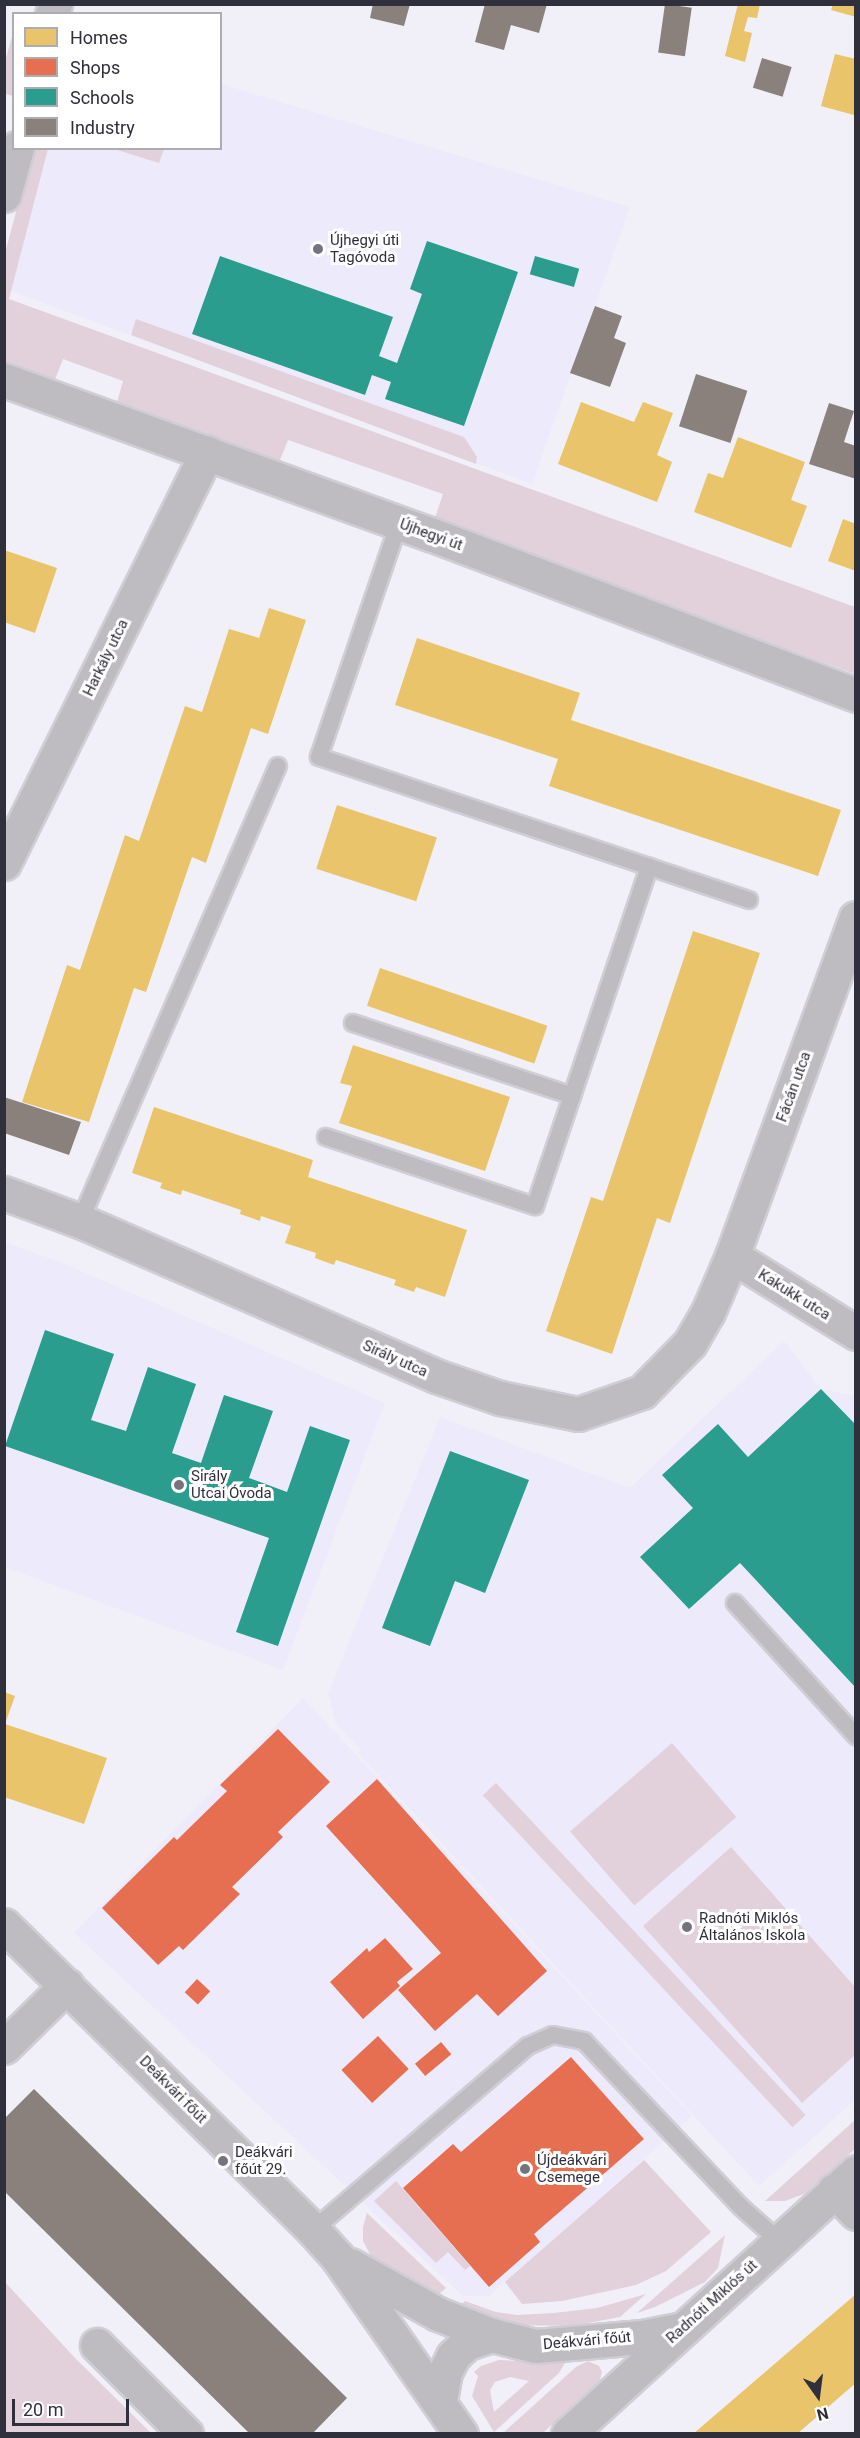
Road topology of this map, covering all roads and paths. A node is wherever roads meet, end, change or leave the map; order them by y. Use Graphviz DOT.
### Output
graph roads {
  1 [pos="16,150"];
  2 [pos="4,195"];
  3 [pos="4,380"];
  4 [pos="207,453"];
  5 [pos="399,523"];
  6 [pos="855,694"];
  7 [pos="278,766"];
  8 [pos="4,863"];
  9 [pos="649,867"];
  10 [pos="749,900"];
  11 [pos="855,918"];
  12 [pos="353,1023"];
  13 [pos="572,1096"];
  14 [pos="326,1137"];
  15 [pos="4,1193"];
  16 [pos="80,1221"];
  17 [pos="732,1256"];
  18 [pos="855,1333"];
  19 [pos="735,1604"];
  20 [pos="855,1736"];
  21 [pos="4,1925"];
  22 [pos="67,1986"];
  23 [pos="4,2047"];
  24 [pos="848,2192"];
  25 [pos="313,2230"];
  26 [pos="779,2241"];
  27 [pos="338,2258"];
  28 [pos="683,2329"];
  29 [pos="492,2335"];
  30 [pos="97,2345"];
  31 [pos="440,2400"];
  32 [pos="186,2433"];
  33 [pos="461,2433"];
  34 [pos="568,2433"];
  1 -- 2 [label="street"];
  3 -- 4 [label="street, Újhegyi út"];
  4 -- 5 [label="street, Újhegyi út"];
  4 -- 8 [label="street, Harkály utca"];
  5 -- 6 [label="street, Újhegyi út"];
  5 -- 9 [label="lane"];
  7 -- 16 [label="lane"];
  9 -- 10 [label="lane"];
  9 -- 13 [label="lane"];
  11 -- 17 [label="street, Fácán utca"];
  12 -- 13 [label="lane"];
  13 -- 14 [label="lane"];
  15 -- 16 [label="street, Sirály utca"];
  16 -- 17 [label="street, Sirály utca"];
  17 -- 18 [label="street, Kakukk utca"];
  19 -- 20 [label="lane"];
  21 -- 22 [label="street, Deákvári főút"];
  22 -- 23 [label="street"];
  22 -- 25 [label="street, Deákvári főút"];
  24 -- 26 [label="street, Radnóti Miklós út"];
  25 -- 26 [label="lane"];
  25 -- 27 [label="street, Deákvári főút"];
  26 -- 28 [label="street, Radnóti Miklós út"];
  27 -- 29 [label="street, Deákvári főút"];
  27 -- 31 [label="street, Deákvári főút"];
  28 -- 29 [label="street, Deákvári főút"];
  28 -- 34 [label="street, Radnóti Miklós út"];
  29 -- 31 [label="street"];
  30 -- 32 [label="street"];
  31 -- 33 [label="street, Deákvári főút"];
}
